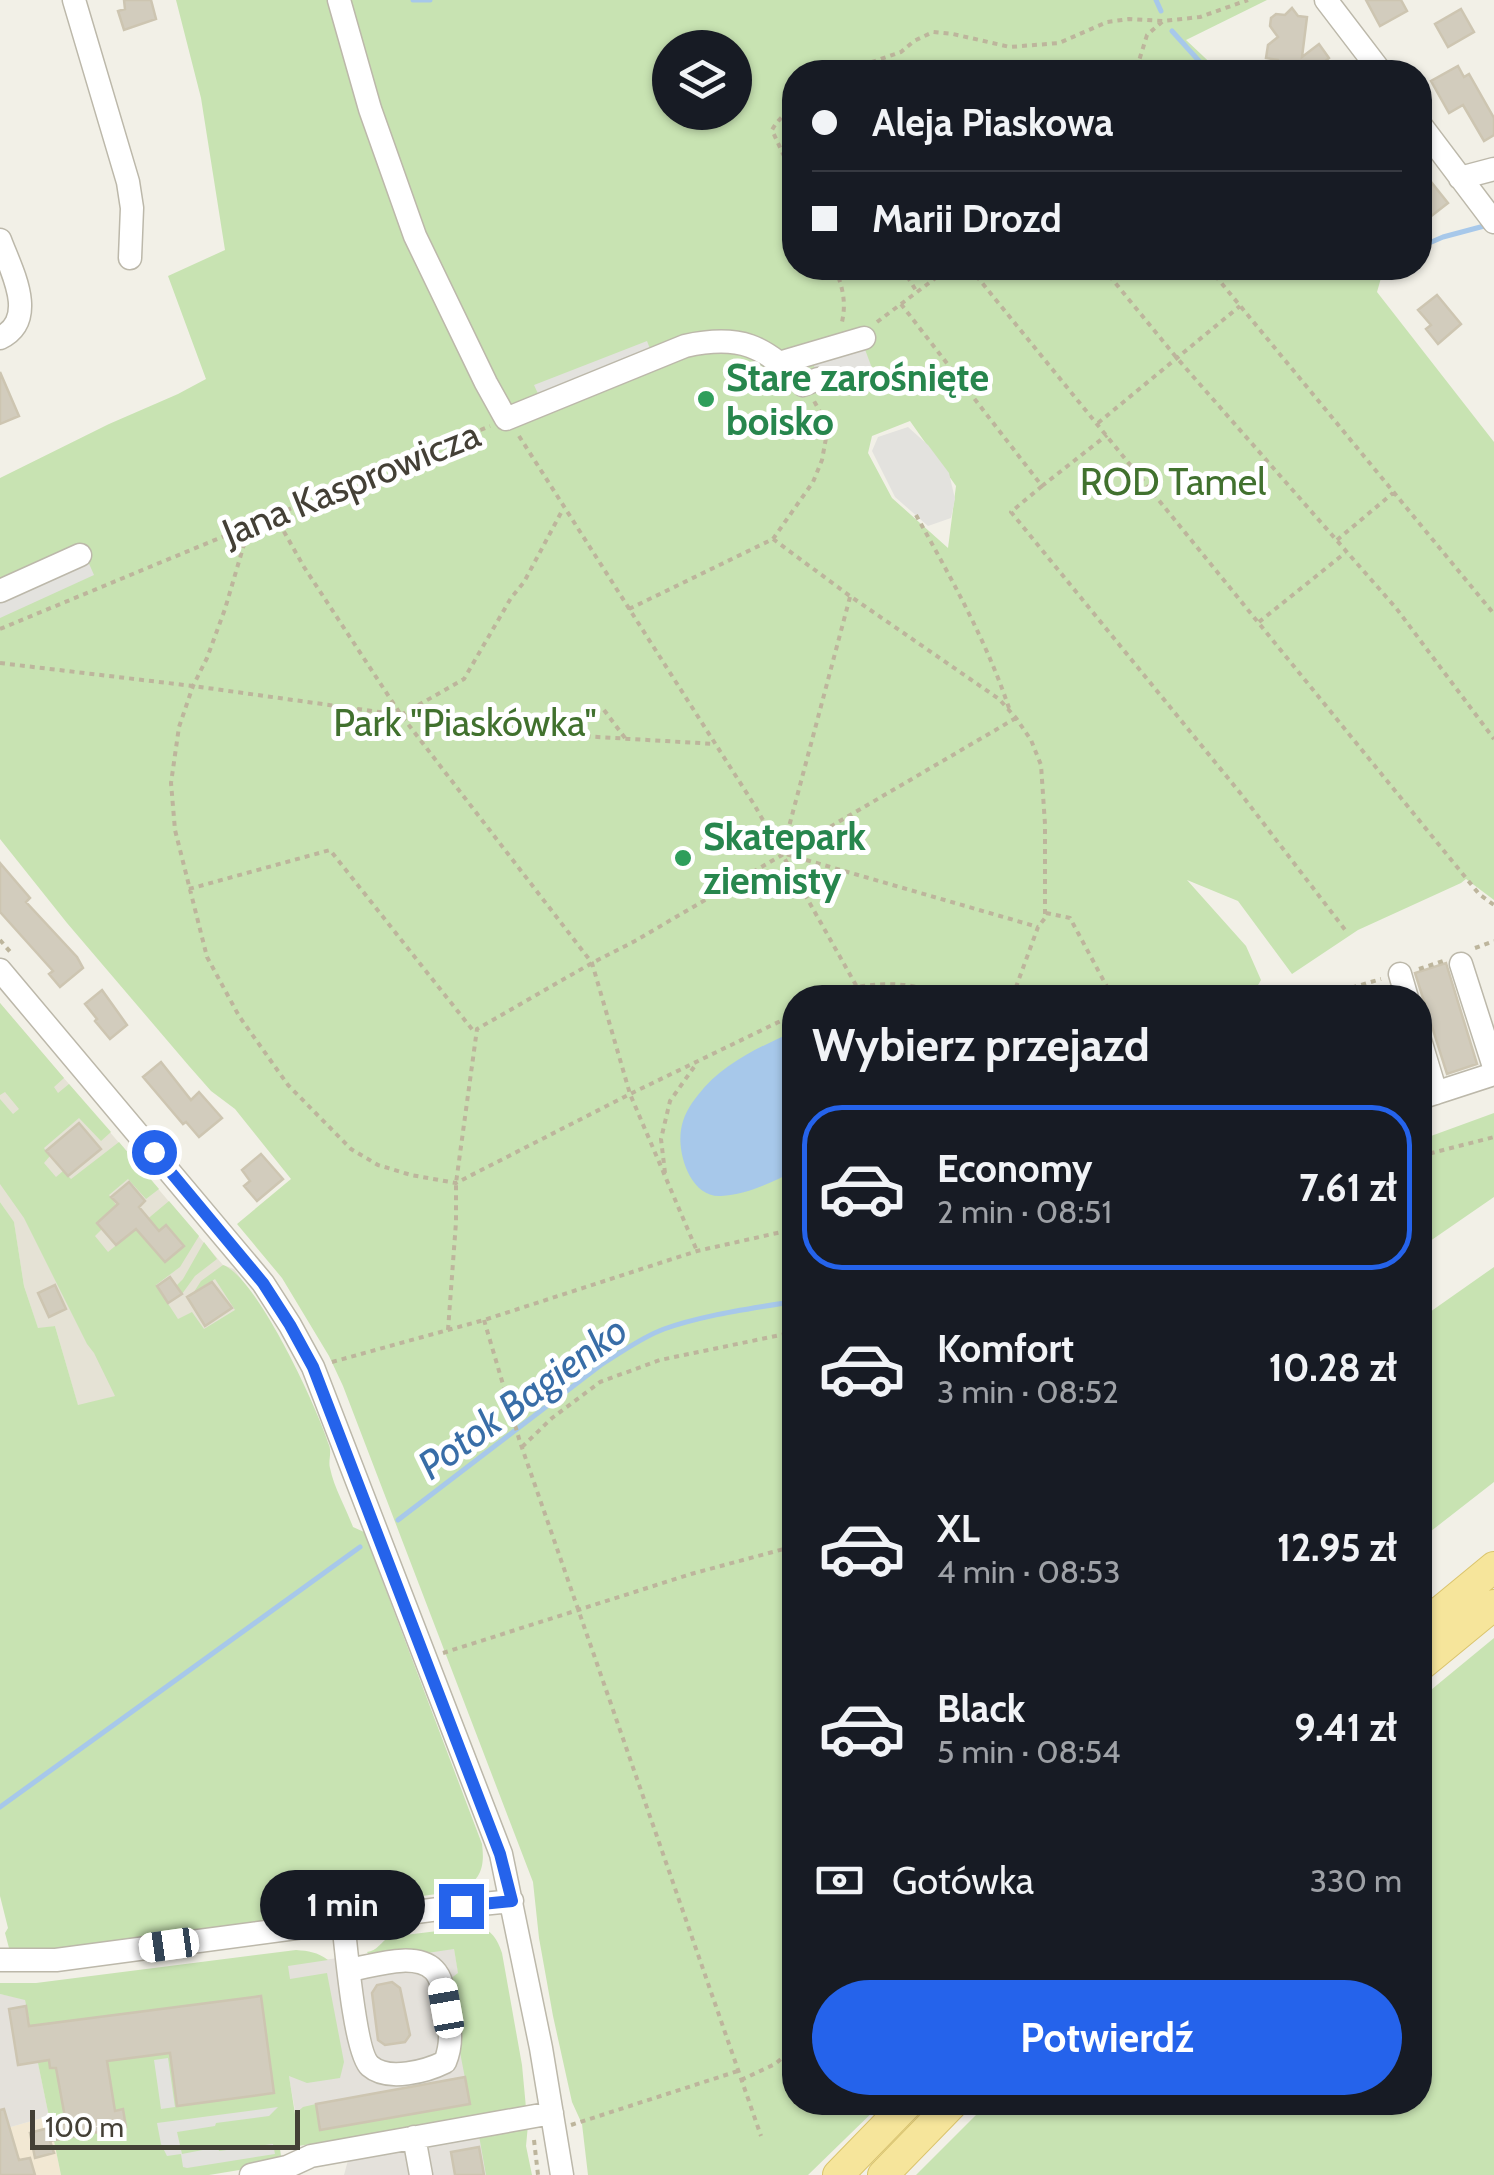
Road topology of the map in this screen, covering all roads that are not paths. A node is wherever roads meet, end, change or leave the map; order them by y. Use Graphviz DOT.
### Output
graph roads {
  1 [pos="74,0"];
  2 [pos="340,0"];
  3 [pos="1326,0"];
  4 [pos="1372,60"];
  5 [pos="1432,140"];
  6 [pos="1494,169"];
  7 [pos="1460,178"];
  8 [pos="1493,221"];
  9 [pos="0,240"];
  10 [pos="130,258"];
  11 [pos="866,334"];
  12 [pos="0,338"];
  13 [pos="775,360"];
  14 [pos="810,382"];
  15 [pos="80,555"];
  16 [pos="0,590"];
  17 [pos="1461,964"];
  18 [pos="0,970"];
  19 [pos="1400,974"];
  20 [pos="1403,985"];
  21 [pos="1494,1070"];
  22 [pos="1432,1093"];
  23 [pos="1494,1567"];
  24 [pos="1494,1604"];
  25 [pos="1432,1618"];
  26 [pos="1432,1656"];
  27 [pos="512,1901"];
  28 [pos="342,1922"];
  29 [pos="0,1960"];
  30 [pos="350,1970"];
  31 [pos="896,2115"];
  32 [pos="941,2115"];
  33 [pos="560,2119"];
  34 [pos="414,2137"];
  35 [pos="328,2164"];
  36 [pos="251,2175"];
  37 [pos="421,2175"];
  38 [pos="562,2175"];
  39 [pos="838,2175"];
  40 [pos="883,2175"];
  1 -- 10 [label="street"];
  2 -- 13 [label="street, Jana Kasprowicza"];
  3 -- 4 [label="street"];
  5 -- 7 [label="street"];
  6 -- 7 [label="street"];
  7 -- 8 [label="street"];
  9 -- 12 [label="street"];
  11 -- 13 [label="street"];
  13 -- 14 [label="street"];
  15 -- 16 [label="street"];
  17 -- 21 [label="street"];
  18 -- 27 [label="street"];
  19 -- 20 [label="street"];
  21 -- 22 [label="street"];
  23 -- 25 [label="main road"];
  24 -- 26 [label="main road"];
  27 -- 28 [label="street"];
  27 -- 33 [label="street"];
  28 -- 29 [label="street"];
  28 -- 30 [label="street"];
  30 -- 30 [label="street"];
  31 -- 39 [label="main road"];
  32 -- 40 [label="main road"];
  33 -- 34 [label="street"];
  33 -- 38 [label="street"];
  34 -- 35 [label="street"];
  34 -- 37 [label="street"];
  35 -- 36 [label="street"];
}
